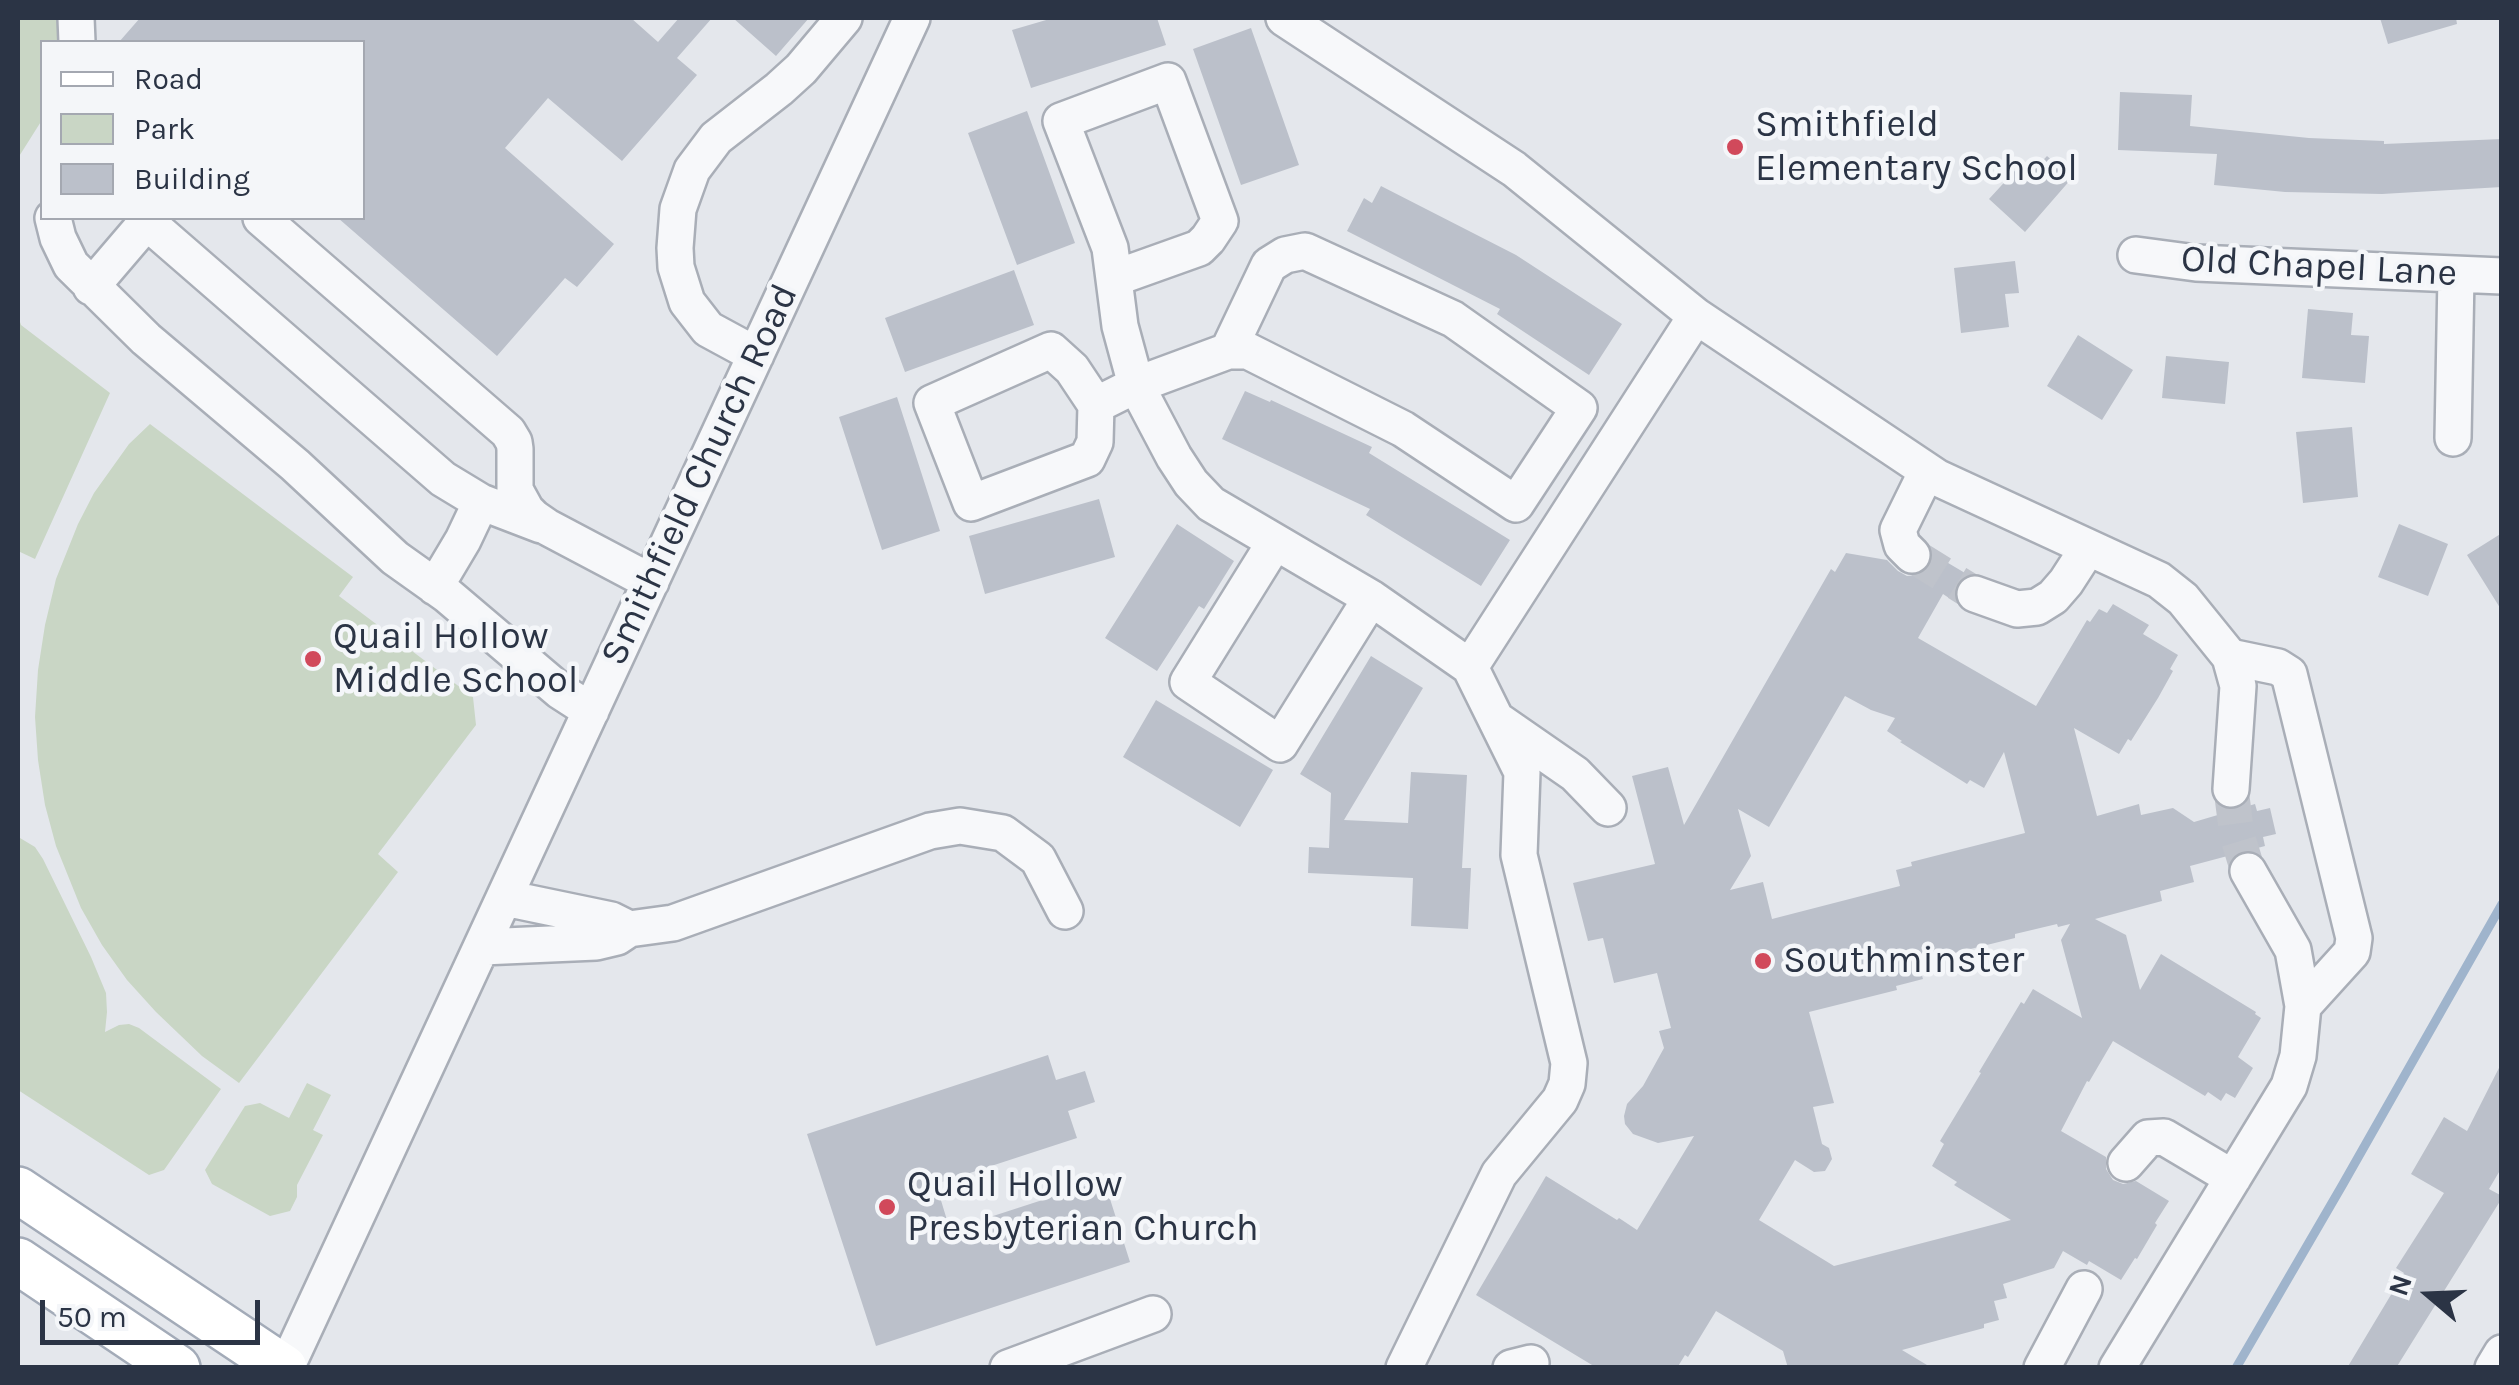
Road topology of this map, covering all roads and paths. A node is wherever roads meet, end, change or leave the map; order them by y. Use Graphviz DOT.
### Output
graph roads {
  1 [pos="844,18"];
  2 [pos="912,18"];
  3 [pos="1284,18"];
  4 [pos="54,220"];
  5 [pos="148,220"];
  6 [pos="264,220"];
  7 [pos="2136,255"];
  8 [pos="2456,275"];
  9 [pos="2502,276"];
  10 [pos="1115,278"];
  11 [pos="91,287"];
  12 [pos="1696,316"];
  13 [pos="1228,351"];
  14 [pos="756,355"];
  15 [pos="1136,385"];
  16 [pos="1096,405"];
  17 [pos="2453,438"];
  18 [pos="1927,471"];
  19 [pos="481,502"];
  20 [pos="547,528"];
  21 [pos="1275,542"];
  22 [pos="2088,548"];
  23 [pos="1912,555"];
  24 [pos="651,582"];
  25 [pos="435,587"];
  26 [pos="1975,594"];
  27 [pos="1372,598"];
  28 [pos="2230,657"];
  29 [pos="1470,667"];
  30 [pos="592,711"];
  31 [pos="1498,720"];
  32 [pos="2232,790"];
  33 [pos="1608,808"];
  34 [pos="2248,872"];
  35 [pos="505,898"];
  36 [pos="1065,911"];
  37 [pos="629,929"];
  38 [pos="482,946"];
  39 [pos="2303,1006"];
  40 [pos="2126,1163"];
  41 [pos="2233,1178"];
  42 [pos="18,1190"];
  43 [pos="18,1261"];
  44 [pos="2084,1289"];
  45 [pos="1154,1314"];
  46 [pos="2502,1353"];
  47 [pos="177,1368"];
  48 [pos="285,1368"];
  49 [pos="1008,1368"];
  50 [pos="1404,1368"];
  51 [pos="2042,1368"];
  52 [pos="2116,1368"];
  53 [pos="2493,1368"];
  1 -- 14 [label="street"];
  2 -- 14 [label="street, Smithfield Church Road"];
  3 -- 12 [label="street"];
  4 -- 11 [label="street"];
  5 -- 11 [label="street"];
  5 -- 19 [label="street"];
  6 -- 20 [label="street"];
  7 -- 8 [label="street, Old Chapel Lane"];
  8 -- 9 [label="street, Old Chapel Lane"];
  8 -- 17 [label="street"];
  10 -- 10 [label="street"];
  10 -- 15 [label="street"];
  11 -- 25 [label="street"];
  12 -- 18 [label="street"];
  12 -- 29 [label="street"];
  13 -- 13 [label="street"];
  13 -- 15 [label="street"];
  14 -- 24 [label="street, Smithfield Church Road"];
  15 -- 16 [label="street"];
  15 -- 21 [label="street"];
  16 -- 16 [label="street"];
  18 -- 22 [label="street"];
  18 -- 23 [label="street"];
  19 -- 20 [label="street"];
  19 -- 25 [label="street"];
  20 -- 24 [label="street"];
  21 -- 27 [label="street"];
  21 -- 27 [label="street"];
  22 -- 26 [label="street"];
  22 -- 28 [label="street"];
  24 -- 30 [label="street, Smithfield Church Road"];
  25 -- 30 [label="street"];
  27 -- 29 [label="street"];
  28 -- 32 [label="street"];
  28 -- 39 [label="street"];
  29 -- 31 [label="street"];
  30 -- 35 [label="street, Smithfield Church Road"];
  31 -- 33 [label="street"];
  31 -- 50 [label="street"];
  34 -- 39 [label="street"];
  35 -- 37 [label="street"];
  35 -- 38 [label="street, Smithfield Church Road"];
  36 -- 37 [label="street"];
  37 -- 38 [label="street"];
  38 -- 48 [label="street, Smithfield Church Road"];
  39 -- 41 [label="street"];
  40 -- 41 [label="street"];
  41 -- 52 [label="street"];
  42 -- 48 [label="main road"];
  43 -- 47 [label="main road"];
  44 -- 51 [label="street"];
  45 -- 49 [label="street"];
  46 -- 53 [label="street"];
}
